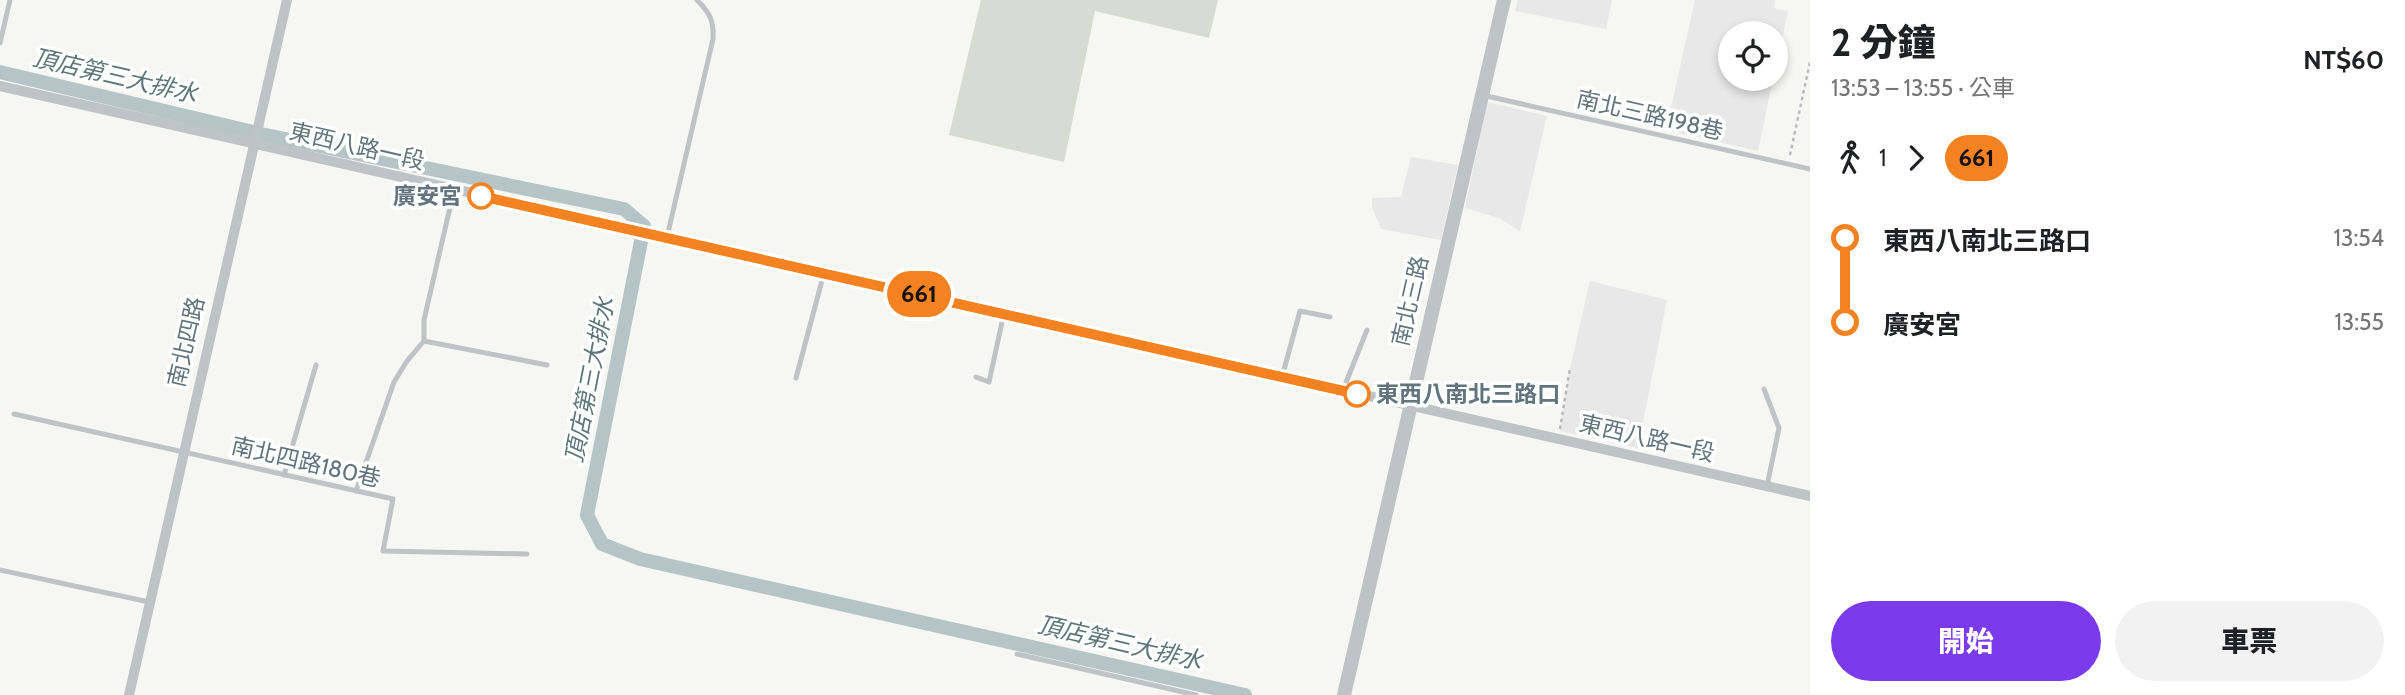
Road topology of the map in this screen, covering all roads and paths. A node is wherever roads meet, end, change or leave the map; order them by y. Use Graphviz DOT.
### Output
graph roads {
  1 [pos="10,0"];
  2 [pos="287,0"];
  3 [pos="697,0"];
  4 [pos="1504,0"];
  5 [pos="0,43"];
  6 [pos="1810,62"];
  7 [pos="0,86"];
  8 [pos="1482,95"];
  9 [pos="254,143"];
  10 [pos="1788,164"];
  11 [pos="1810,169"];
  12 [pos="454,190"];
  13 [pos="667,237"];
  14 [pos="824,272"];
  15 [pos="1004,313"];
  16 [pos="1329,317"];
  17 [pos="1367,330"];
  18 [pos="424,341"];
  19 [pos="316,365"];
  20 [pos="547,365"];
  21 [pos="1570,368"];
  22 [pos="976,377"];
  23 [pos="1282,377"];
  24 [pos="796,378"];
  25 [pos="1763,389"];
  26 [pos="1343,390"];
  27 [pos="1409,405"];
  28 [pos="14,414"];
  29 [pos="1559,440"];
  30 [pos="183,452"];
  31 [pos="284,475"];
  32 [pos="1767,486"];
  33 [pos="356,491"];
  34 [pos="1810,496"];
  35 [pos="527,554"];
  36 [pos="0,570"];
  37 [pos="149,603"];
  38 [pos="1017,654"];
  39 [pos="129,695"];
  40 [pos="1196,695"];
  41 [pos="1344,695"];
  1 -- 5 [label="lane"];
  2 -- 9 [label="street, 南北四路"];
  3 -- 13 [label="lane"];
  4 -- 8 [label="street, 南北三路"];
  6 -- 10 [label="path"];
  7 -- 9 [label="street, 東西八路一段"];
  8 -- 10 [label="lane, 南北三路198巷"];
  8 -- 27 [label="street, 南北三路"];
  9 -- 12 [label="street, 東西八路一段"];
  9 -- 30 [label="street, 南北四路"];
  10 -- 11 [label="lane, 南北三路198巷"];
  12 -- 13 [label="street, 東西八路一段"];
  12 -- 18 [label="lane"];
  13 -- 14 [label="street, 東西八路一段"];
  14 -- 15 [label="street, 東西八路一段"];
  14 -- 24 [label="lane"];
  15 -- 22 [label="lane"];
  15 -- 23 [label="street, 東西八路一段"];
  16 -- 23 [label="lane"];
  17 -- 26 [label="lane"];
  18 -- 20 [label="lane"];
  18 -- 33 [label="lane"];
  19 -- 31 [label="lane"];
  21 -- 29 [label="path"];
  23 -- 26 [label="street, 東西八路一段"];
  25 -- 32 [label="lane"];
  26 -- 27 [label="street, 東西八路一段"];
  27 -- 29 [label="street, 東西八路一段"];
  27 -- 41 [label="street, 南北三路"];
  28 -- 30 [label="lane, 南北四路180巷"];
  29 -- 32 [label="street, 東西八路一段"];
  30 -- 31 [label="lane, 南北四路180巷"];
  30 -- 37 [label="street, 南北四路"];
  31 -- 33 [label="lane, 南北四路180巷"];
  32 -- 34 [label="street, 東西八路一段"];
  33 -- 35 [label="lane, 南北四路180巷"];
  36 -- 37 [label="lane"];
  37 -- 39 [label="street, 南北四路"];
  38 -- 40 [label="lane"];
}
